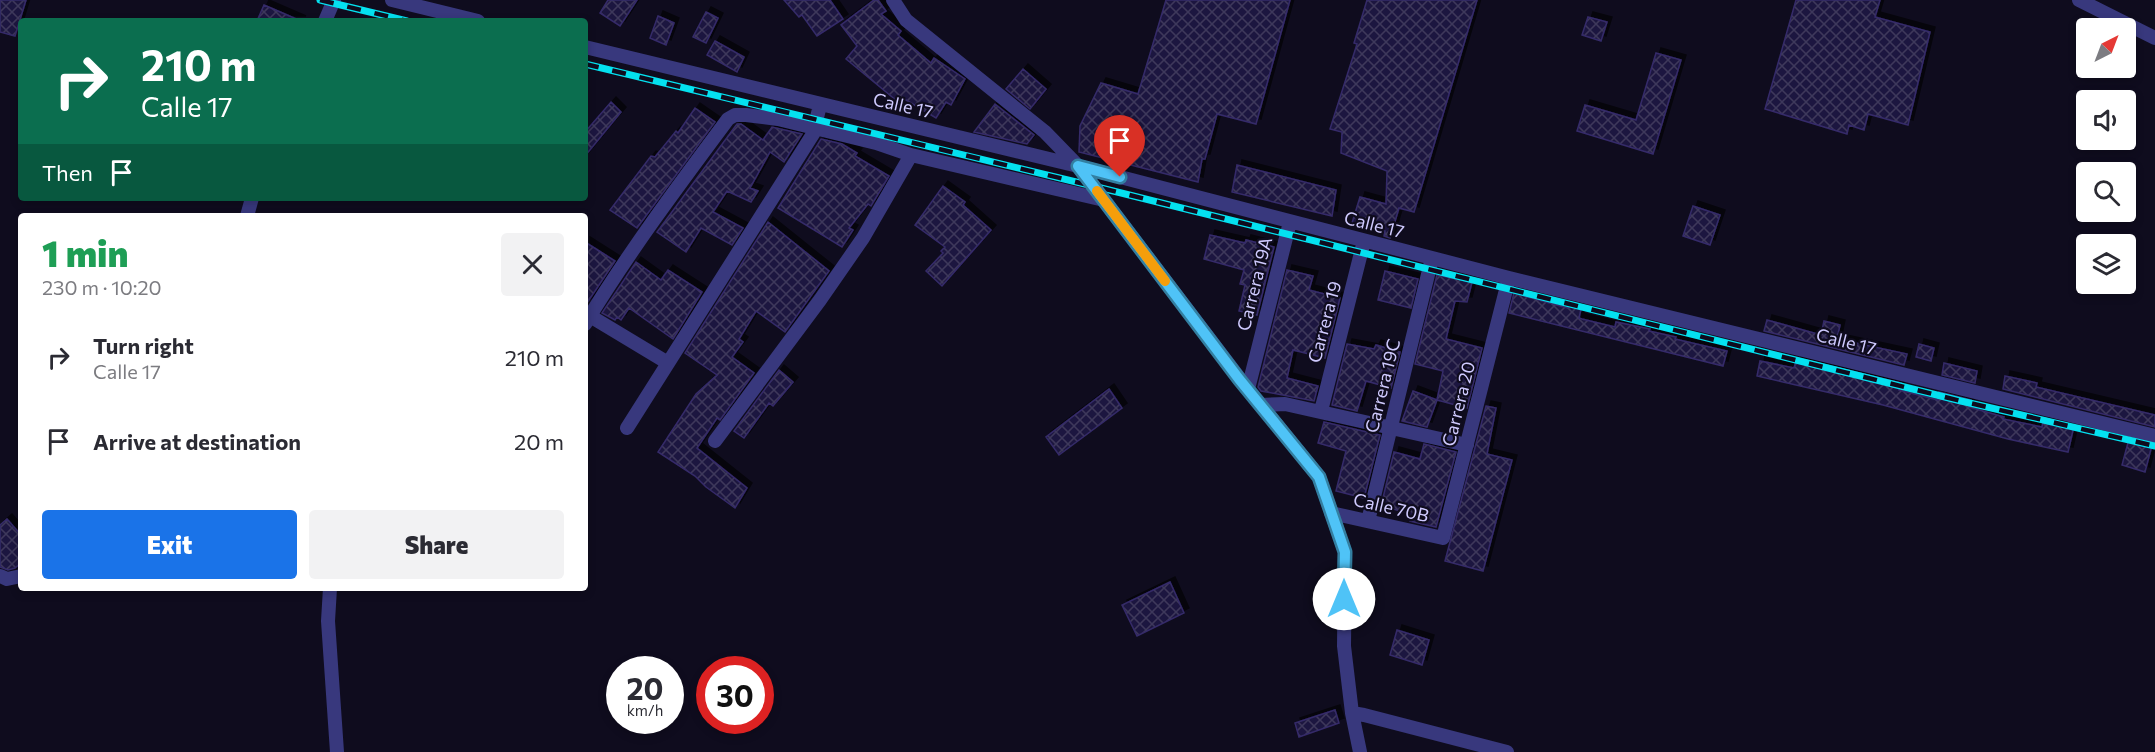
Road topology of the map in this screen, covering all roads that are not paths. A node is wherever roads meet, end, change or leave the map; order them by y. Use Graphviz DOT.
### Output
graph roads {
  1 [pos="334,0"];
  2 [pos="392,0"];
  3 [pos="893,0"];
  4 [pos="2079,0"];
  5 [pos="326,18"];
  6 [pos="466,18"];
  7 [pos="2155,38"];
  8 [pos="588,48"];
  9 [pos="820,105"];
  10 [pos="815,128"];
  11 [pos="911,155"];
  12 [pos="1078,166"];
  13 [pos="1104,200"];
  14 [pos="1290,222"];
  15 [pos="1364,241"];
  16 [pos="1432,258"];
  17 [pos="1509,278"];
  18 [pos="588,318"];
  19 [pos="588,321"];
  20 [pos="669,363"];
  21 [pos="1248,389"];
  22 [pos="1261,405"];
  23 [pos="1321,411"];
  24 [pos="627,428"];
  25 [pos="1392,428"];
  26 [pos="2155,436"];
  27 [pos="715,441"];
  28 [pos="1467,445"];
  29 [pos="1331,513"];
  30 [pos="1368,521"];
  31 [pos="1443,538"];
  32 [pos="0,576"];
  33 [pos="18,577"];
  34 [pos="330,591"];
  35 [pos="1352,713"];
  36 [pos="337,752"];
  37 [pos="1360,752"];
  38 [pos="1507,752"];
  1 -- 5 [label="street"];
  2 -- 6 [label="street"];
  3 -- 12 [label="street"];
  4 -- 7 [label="street"];
  8 -- 9 [label="street, Calle 17"];
  9 -- 10 [label="street"];
  9 -- 12 [label="street, Calle 17"];
  10 -- 11 [label="street"];
  10 -- 18 [label="street"];
  10 -- 20 [label="street"];
  11 -- 13 [label="street"];
  11 -- 27 [label="street"];
  12 -- 13 [label="street"];
  12 -- 14 [label="street, Calle 17"];
  13 -- 21 [label="street"];
  14 -- 15 [label="street, Calle 17"];
  14 -- 21 [label="street, Carrera 19A"];
  15 -- 16 [label="street, Calle 17"];
  15 -- 23 [label="street, Carrera 19"];
  16 -- 17 [label="street, Calle 17"];
  16 -- 25 [label="street, Carrera 19C"];
  17 -- 26 [label="street, Calle 17"];
  17 -- 28 [label="street, Carrera 20"];
  19 -- 20 [label="street"];
  20 -- 24 [label="street"];
  21 -- 22 [label="street"];
  22 -- 23 [label="street"];
  22 -- 29 [label="street"];
  23 -- 25 [label="street"];
  25 -- 28 [label="street"];
  25 -- 30 [label="street, Carrera 19C"];
  28 -- 31 [label="street, Carrera 20"];
  29 -- 30 [label="street, Calle 70B"];
  29 -- 35 [label="street"];
  30 -- 31 [label="street, Calle 70B"];
  32 -- 33 [label="street"];
  34 -- 36 [label="street"];
  35 -- 37 [label="street"];
  35 -- 38 [label="street"];
}
